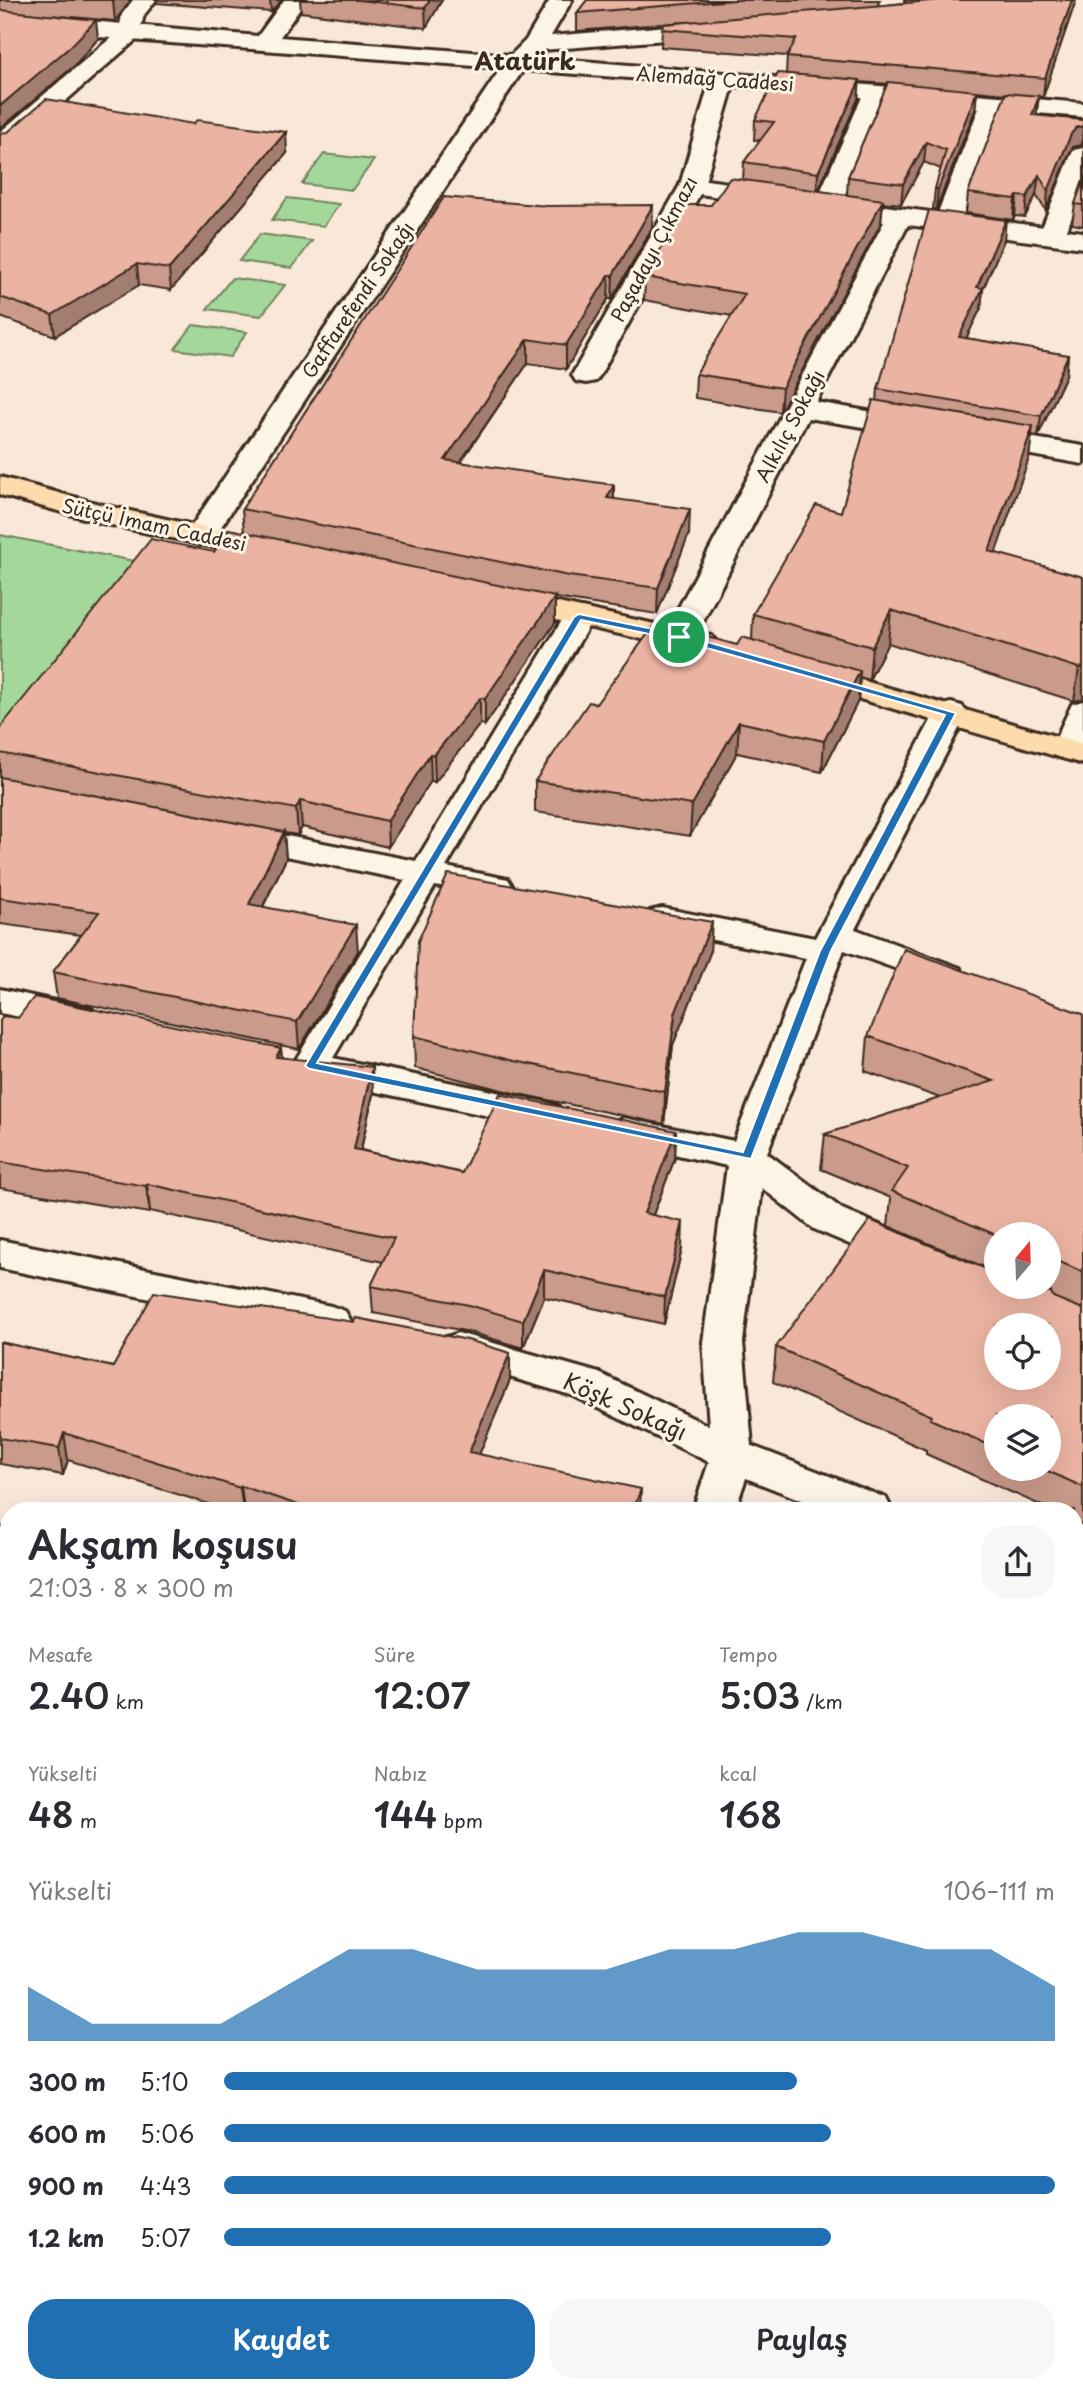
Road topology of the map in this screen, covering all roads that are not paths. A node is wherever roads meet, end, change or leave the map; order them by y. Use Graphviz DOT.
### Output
graph roads {
  1 [pos="145,0"];
  2 [pos="295,0"];
  3 [pos="561,0"];
  4 [pos="0,20"];
  5 [pos="738,27"];
  6 [pos="130,33"];
  7 [pos="265,43"];
  8 [pos="535,44"];
  9 [pos="515,64"];
  10 [pos="723,78"];
  11 [pos="876,92"];
  12 [pos="993,102"];
  13 [pos="1083,110"];
  14 [pos="0,145"];
  15 [pos="1083,155"];
  16 [pos="692,185"];
  17 [pos="827,206"];
  18 [pos="901,216"];
  19 [pos="948,220"];
  20 [pos="1052,235"];
  21 [pos="1083,240"];
  22 [pos="586,375"];
  23 [pos="800,408"];
  24 [pos="1083,455"];
  25 [pos="0,486"];
  26 [pos="200,536"];
  27 [pos="304,557"];
  28 [pos="471,593"];
  29 [pos="579,617"];
  30 [pos="679,637"];
  31 [pos="733,652"];
  32 [pos="786,667"];
  33 [pos="1083,711"];
  34 [pos="951,713"];
  35 [pos="1075,751"];
  36 [pos="206,830"];
  37 [pos="425,873"];
  38 [pos="532,894"];
  39 [pos="625,912"];
  40 [pos="830,943"];
  41 [pos="978,988"];
  42 [pos="0,1001"];
  43 [pos="108,1023"];
  44 [pos="747,1157"];
  45 [pos="0,1254"];
  46 [pos="943,1268"];
  47 [pos="366,1328"];
  48 [pos="418,1339"];
  49 [pos="732,1455"];
  50 [pos="717,1502"];
  51 [pos="851,1502"];
  1 -- 6 [label="street"];
  2 -- 7 [label="street"];
  3 -- 8 [label="street"];
  4 -- 6 [label="street, Alemdağ Caddesi"];
  5 -- 8 [label="street"];
  6 -- 7 [label="street, Alemdağ Caddesi"];
  6 -- 14 [label="street"];
  7 -- 9 [label="street, Alemdağ Caddesi"];
  8 -- 9 [label="street"];
  9 -- 10 [label="street, Alemdağ Caddesi"];
  9 -- 26 [label="street, Gaffarefendi Sokağı"];
  10 -- 11 [label="street, Alemdağ Caddesi"];
  10 -- 16 [label="street, Paşadayı Çıkmazı"];
  11 -- 12 [label="street, Alemdağ Caddesi"];
  11 -- 17 [label="street"];
  12 -- 13 [label="street, Alemdağ Caddesi"];
  12 -- 19 [label="street"];
  15 -- 20 [label="street"];
  16 -- 17 [label="street"];
  16 -- 22 [label="street, Paşadayı Çıkmazı"];
  17 -- 18 [label="street"];
  18 -- 19 [label="street"];
  18 -- 23 [label="street, Alkılıç Sokağı"];
  19 -- 20 [label="street"];
  20 -- 21 [label="street"];
  23 -- 24 [label="street"];
  23 -- 30 [label="street, Alkılıç Sokağı"];
  25 -- 26 [label="main road, Sütçü İmam Caddesi"];
  26 -- 27 [label="main road, Sütçü İmam Caddesi"];
  28 -- 29 [label="main road"];
  29 -- 30 [label="main road"];
  29 -- 37 [label="street"];
  30 -- 31 [label="main road"];
  32 -- 34 [label="main road"];
  33 -- 35 [label="street"];
  34 -- 35 [label="main road"];
  34 -- 40 [label="street"];
  36 -- 37 [label="street"];
  37 -- 38 [label="street"];
  37 -- 44 [label="street"];
  39 -- 40 [label="street"];
  40 -- 41 [label="street"];
  40 -- 44 [label="street"];
  42 -- 43 [label="street"];
  44 -- 46 [label="street"];
  44 -- 49 [label="street"];
  45 -- 47 [label="street"];
  48 -- 49 [label="street, Köşk Sokağı"];
  49 -- 50 [label="street"];
  49 -- 51 [label="street, Köşk Sokağı"];
}
